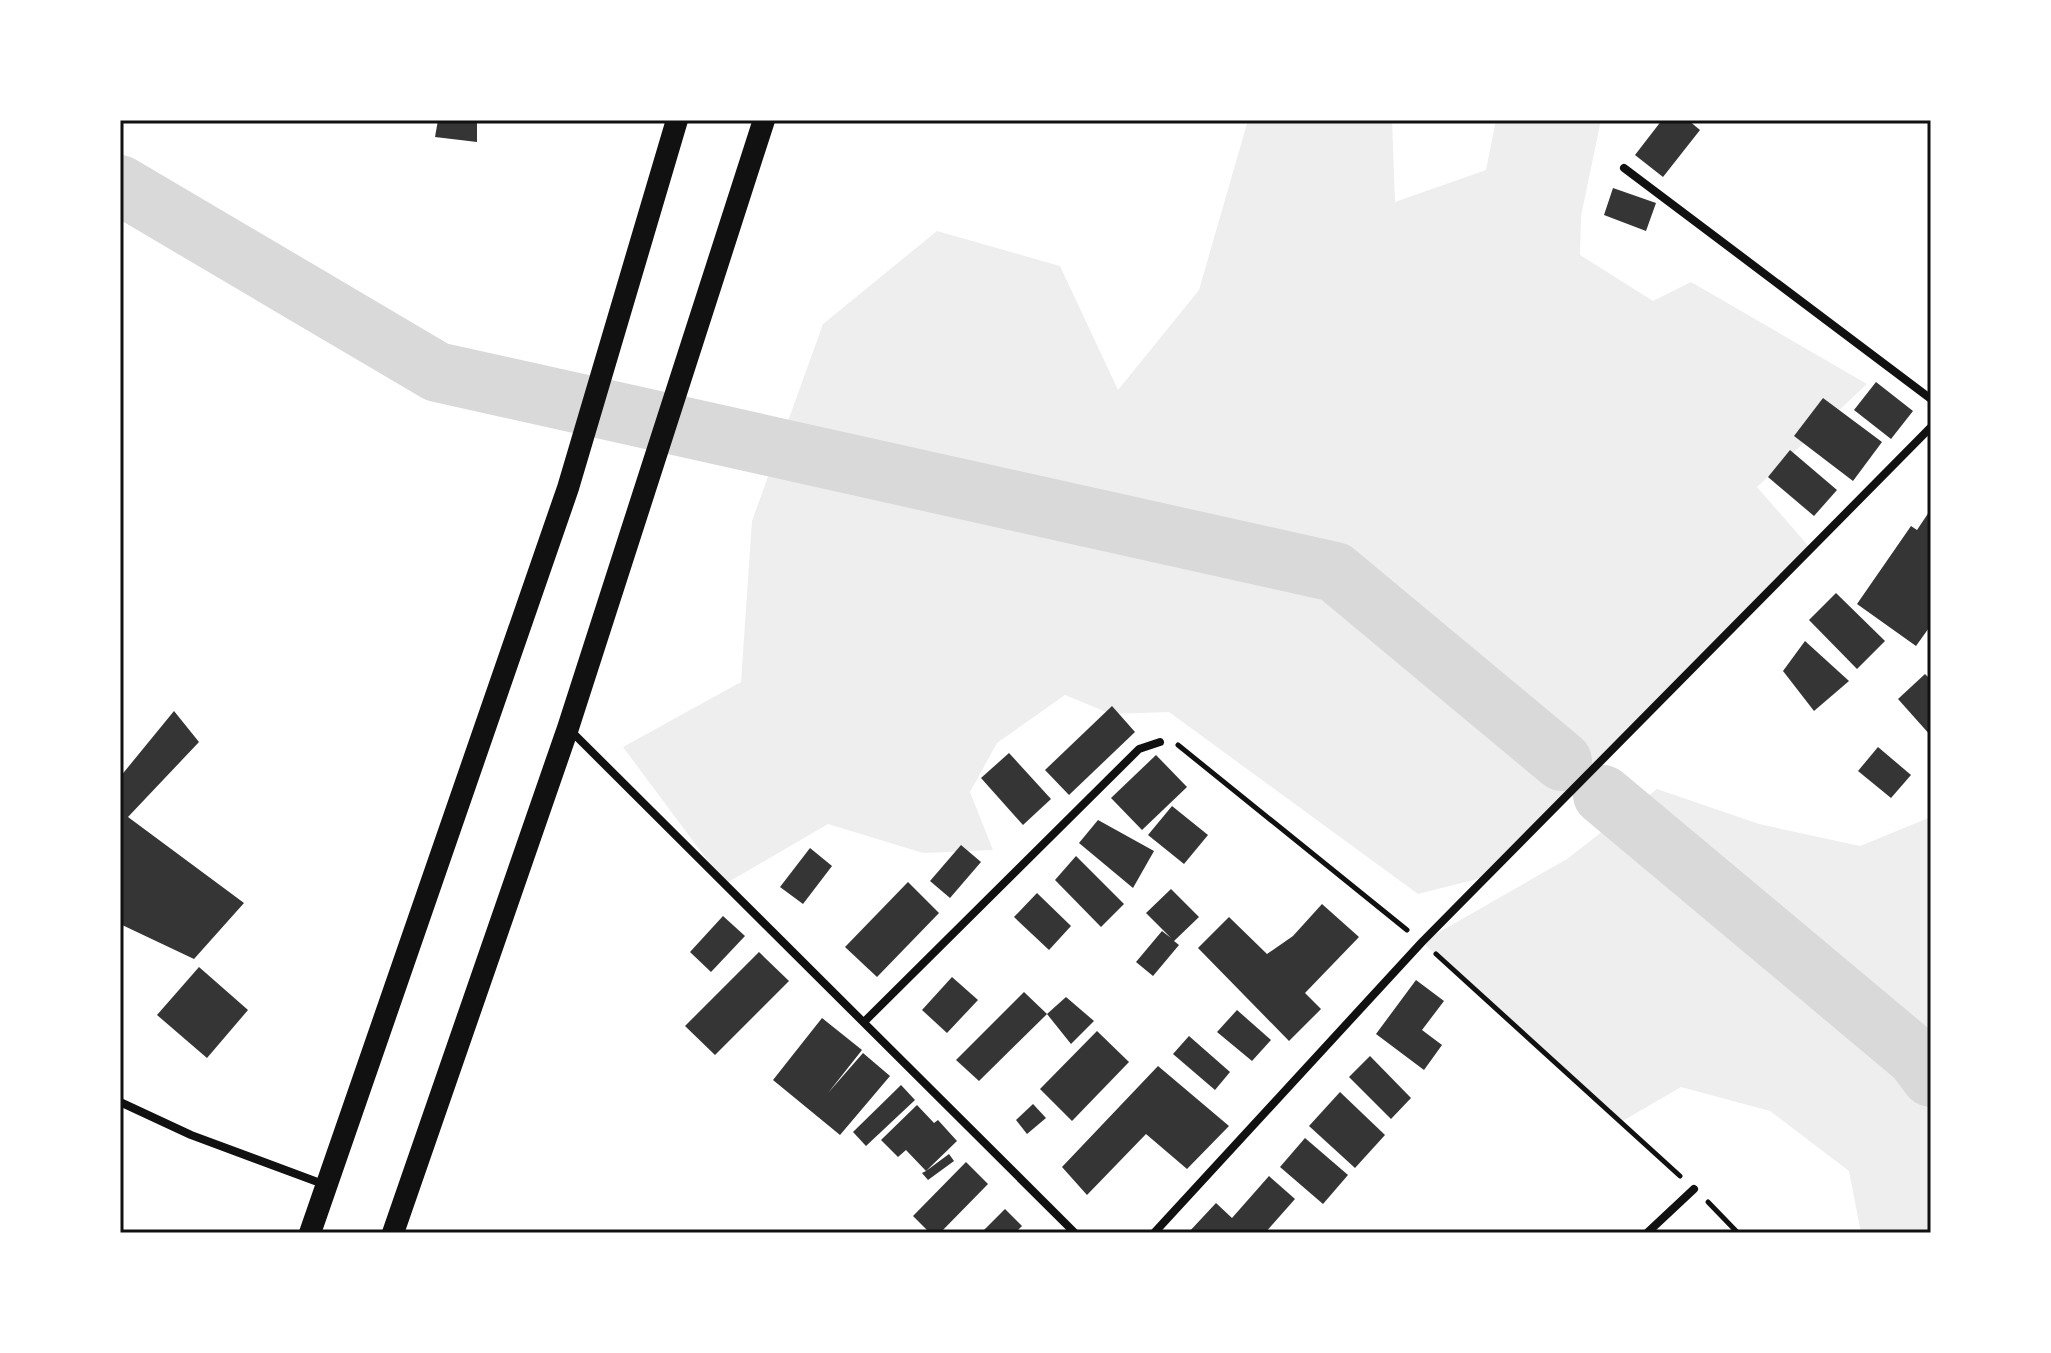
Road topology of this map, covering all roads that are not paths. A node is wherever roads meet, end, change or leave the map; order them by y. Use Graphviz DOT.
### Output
graph roads {
  1 [pos="677,120"];
  2 [pos="764,120"];
  3 [pos="1624,168"];
  4 [pos="1931,399"];
  5 [pos="1931,427"];
  6 [pos="568,728"];
  7 [pos="1160,742"];
  8 [pos="864,1022"];
  9 [pos="120,1102"];
  10 [pos="327,1185"];
  11 [pos="1694,1189"];
  12 [pos="310,1233"];
  13 [pos="393,1233"];
  14 [pos="1075,1233"];
  15 [pos="1154,1233"];
  16 [pos="1647,1233"];
  1 -- 10 [label="highway"];
  2 -- 6 [label="highway"];
  3 -- 4 [label="street"];
  5 -- 15 [label="street"];
  6 -- 8 [label="street"];
  6 -- 13 [label="highway"];
  7 -- 8 [label="street"];
  8 -- 14 [label="street"];
  9 -- 10 [label="street"];
  10 -- 12 [label="highway"];
  11 -- 16 [label="street"];
}
